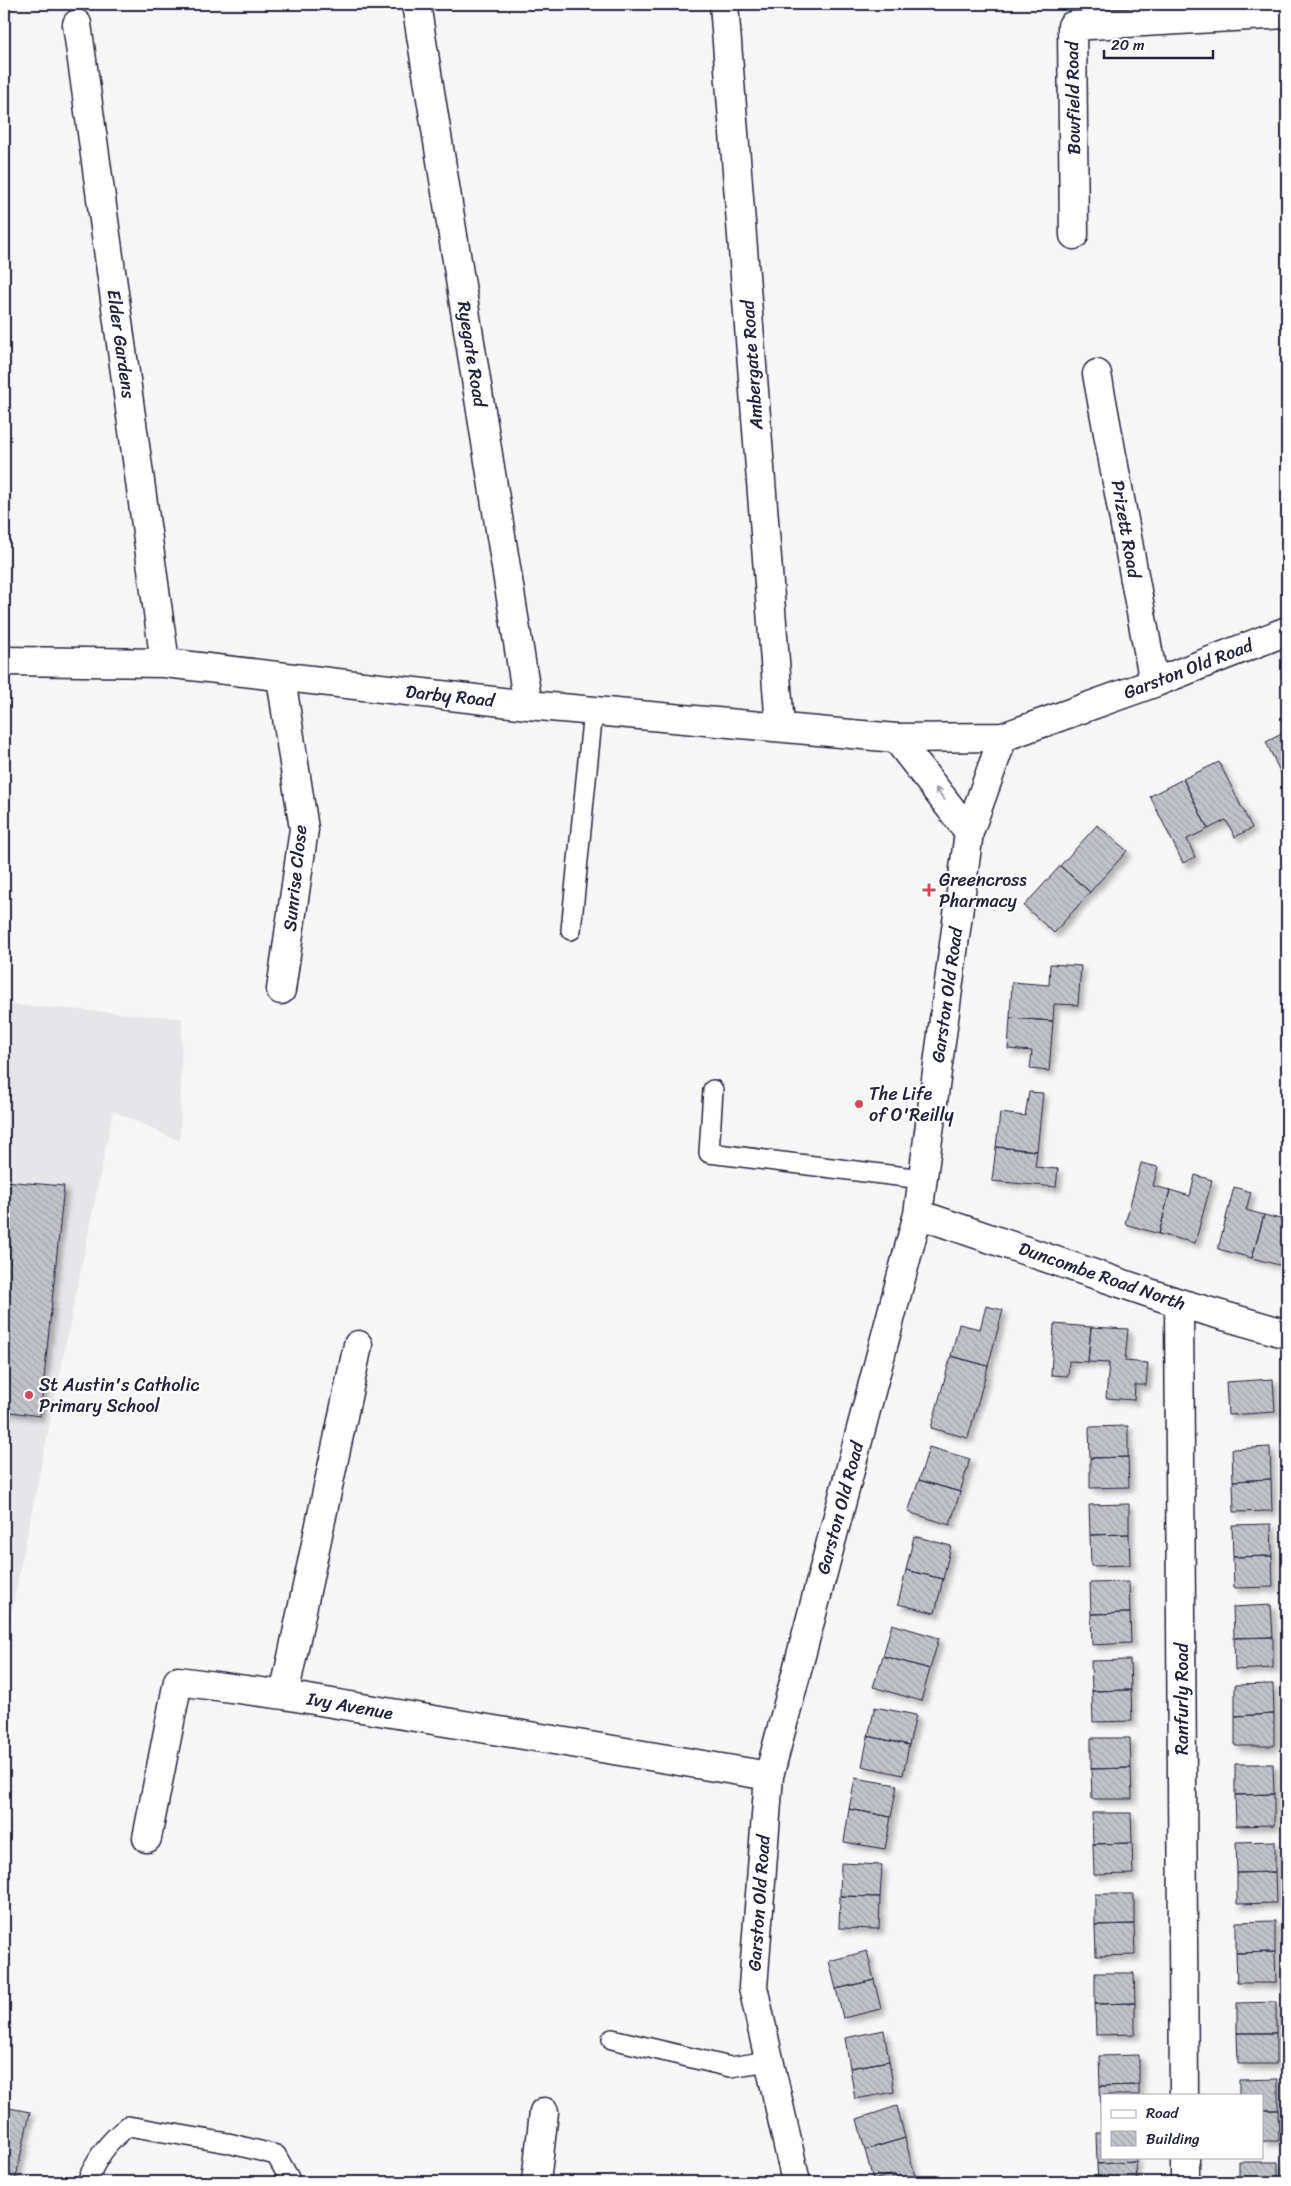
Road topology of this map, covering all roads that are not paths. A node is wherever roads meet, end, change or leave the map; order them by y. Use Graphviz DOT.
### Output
graph roads {
  1 [pos="416,4"];
  2 [pos="724,4"];
  3 [pos="1287,14"];
  4 [pos="78,24"];
  5 [pos="1074,235"];
  6 [pos="1097,374"];
  7 [pos="1287,630"];
  8 [pos="4,661"];
  9 [pos="165,663"];
  10 [pos="281,678"];
  11 [pos="1154,683"];
  12 [pos="528,705"];
  13 [pos="593,710"];
  14 [pos="780,726"];
  15 [pos="1003,737"];
  16 [pos="896,738"];
  17 [pos="969,832"];
  18 [pos="571,930"];
  19 [pos="281,990"];
  20 [pos="713,1090"];
  21 [pos="922,1179"];
  22 [pos="918,1214"];
  23 [pos="1179,1302"];
  24 [pos="1287,1334"];
  25 [pos="358,1345"];
  26 [pos="284,1695"];
  27 [pos="769,1776"];
  28 [pos="148,1838"];
  29 [pos="612,2039"];
  30 [pos="769,2060"];
  31 [pos="1184,2094"];
  32 [pos="544,2112"];
  33 [pos="1185,2158"];
  34 [pos="87,2182"];
  35 [pos="289,2182"];
  36 [pos="536,2182"];
  37 [pos="796,2182"];
  38 [pos="1185,2182"];
  1 -- 12 [label="street, Ryegate Road"];
  2 -- 14 [label="street, Ambergate Road"];
  3 -- 5 [label="street, Bowfield Road"];
  4 -- 9 [label="street, Elder Gardens"];
  6 -- 11 [label="street, Prizett Road"];
  7 -- 11 [label="street, Garston Old Road"];
  8 -- 9 [label="street, Darby Road"];
  9 -- 10 [label="street, Darby Road"];
  10 -- 12 [label="street, Darby Road"];
  10 -- 19 [label="street, Sunrise Close"];
  11 -- 15 [label="street, Garston Old Road"];
  12 -- 13 [label="street, Darby Road"];
  13 -- 14 [label="street, Darby Road"];
  13 -- 18 [label="lane"];
  14 -- 16 [label="street, Darby Road"];
  15 -- 16 [label="street, Garston Old Road"];
  15 -- 17 [label="street, Garston Old Road"];
  17 -- 16 [label="street, one-way"];
  17 -- 21 [label="street, Garston Old Road"];
  20 -- 21 [label="lane"];
  21 -- 22 [label="street, Garston Old Road"];
  22 -- 23 [label="street, Duncombe Road North"];
  22 -- 27 [label="street, Garston Old Road"];
  23 -- 24 [label="street, Duncombe Road North"];
  23 -- 31 [label="street, Ranfurly Road"];
  25 -- 26 [label="street, Ivy Avenue"];
  26 -- 27 [label="street, Ivy Avenue"];
  26 -- 28 [label="street"];
  27 -- 30 [label="street, Garston Old Road"];
  29 -- 30 [label="lane"];
  30 -- 37 [label="street, Garston Old Road"];
  32 -- 36 [label="street"];
  33 -- 38 [label="street"];
  34 -- 35 [label="lane"];
}
